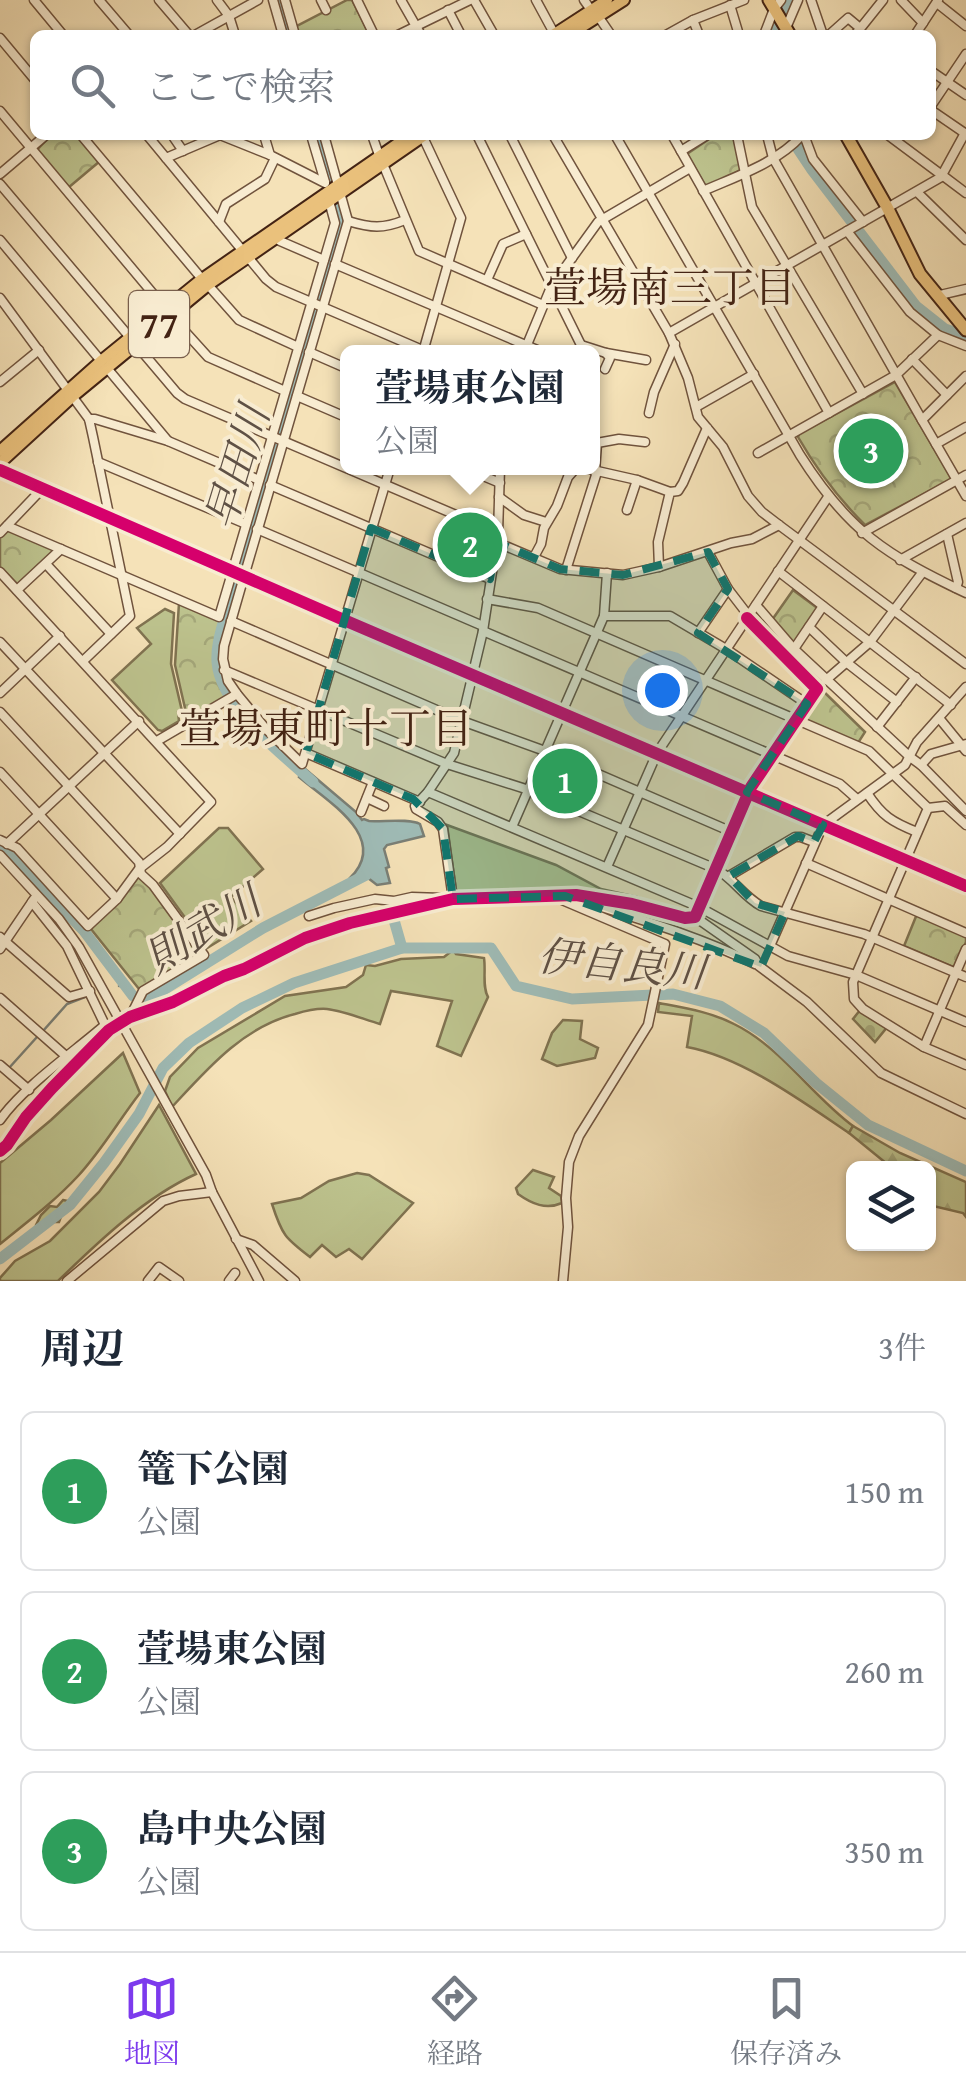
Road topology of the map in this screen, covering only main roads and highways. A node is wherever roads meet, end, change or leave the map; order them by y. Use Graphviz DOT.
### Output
graph roads {
  1 [pos="607,0"];
  2 [pos="624,0"];
  3 [pos="591,9"];
  4 [pos="561,30"];
  5 [pos="574,30"];
  6 [pos="404,140"];
  7 [pos="416,140"];
  8 [pos="849,140"];
  9 [pos="381,160"];
  10 [pos="333,191"];
  11 [pos="246,253"];
  12 [pos="965,327"];
  13 [pos="70,394"];
  14 [pos="0,451"];
  15 [pos="0,467"];
  1 -- 3 [label="main road"];
  2 -- 3 [label="main road"];
  3 -- 4 [label="main road"];
  3 -- 5 [label="main road"];
  6 -- 9 [label="main road, 77"];
  7 -- 9 [label="main road, 77"];
  8 -- 12 [label="highway"];
  9 -- 10 [label="main road, 77"];
  10 -- 11 [label="main road, 77"];
  10 -- 11 [label="main road, 77"];
  11 -- 13 [label="main road, 77"];
  13 -- 14 [label="main road, 77"];
  13 -- 15 [label="main road, 77"];
}
